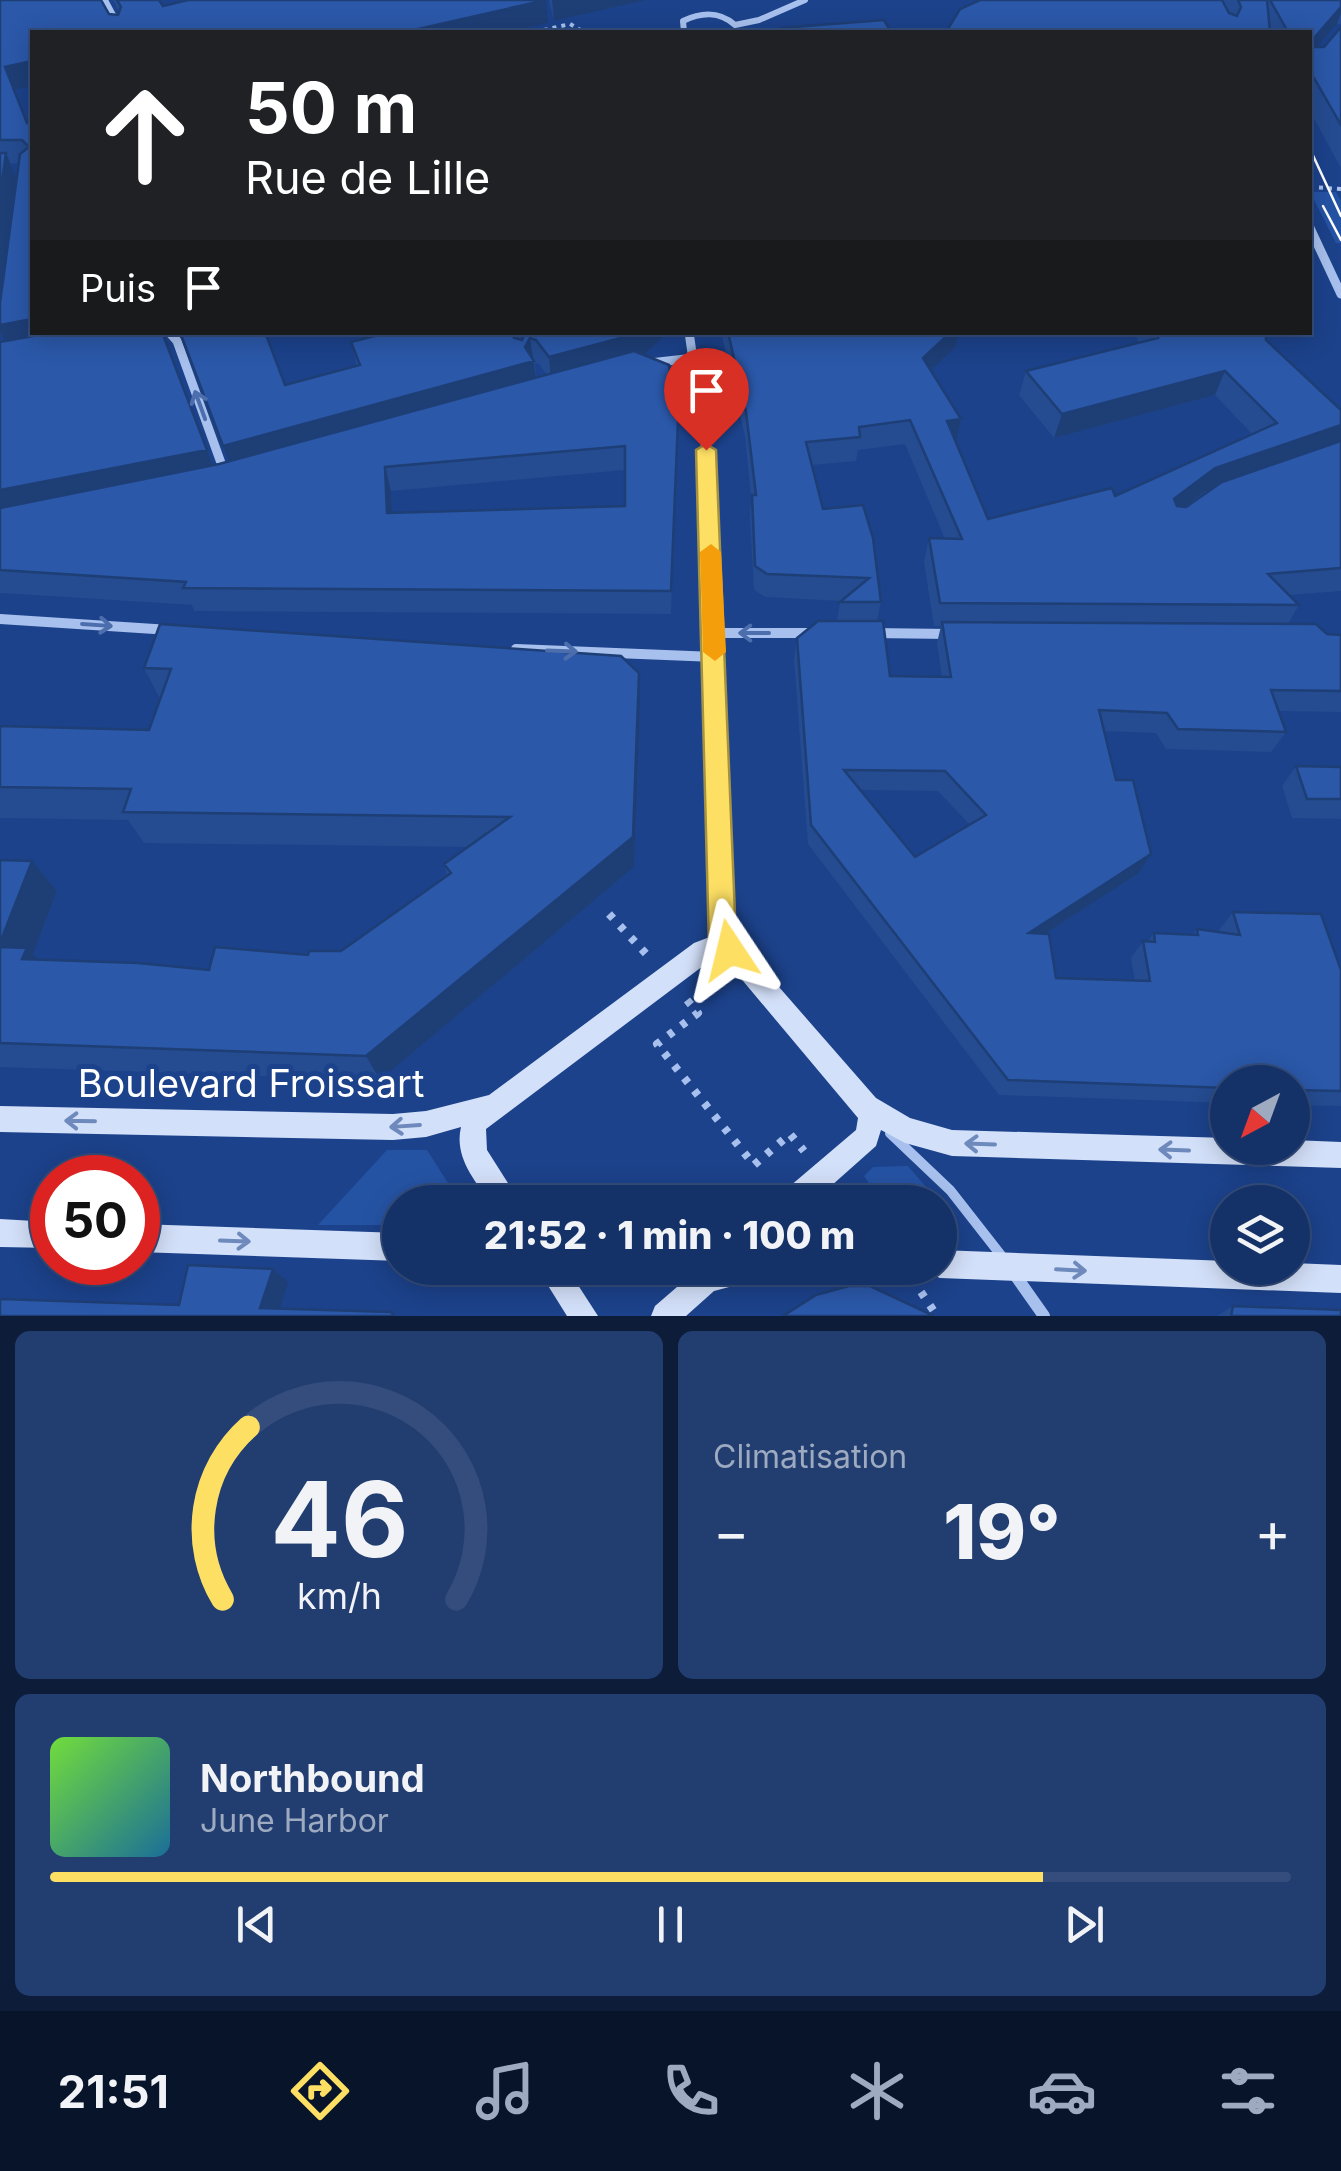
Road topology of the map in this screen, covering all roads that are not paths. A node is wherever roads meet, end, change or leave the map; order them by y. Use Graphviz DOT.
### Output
graph roads {
  1 [pos="105,0"];
  2 [pos="805,0"];
  3 [pos="733,29"];
  4 [pos="121,30"];
  5 [pos="683,30"];
  6 [pos="1312,232"];
  7 [pos="1341,294"];
  8 [pos="170,335"];
  9 [pos="689,335"];
  10 [pos="191,345"];
  11 [pos="180,348"];
  12 [pos="694,358"];
  13 [pos="637,366"];
  14 [pos="246,474"];
  15 [pos="0,619"];
  16 [pos="177,630"];
  17 [pos="714,632"];
  18 [pos="826,633"];
  19 [pos="866,633"];
  20 [pos="965,634"];
  21 [pos="498,648"];
  22 [pos="715,657"];
  23 [pos="722,947"];
  24 [pos="499,1103"];
  25 [pos="872,1113"];
  26 [pos="0,1119"];
  27 [pos="1341,1155"];
  28 [pos="496,1185"];
  29 [pos="813,1185"];
  30 [pos="0,1234"];
  31 [pos="30,1235"];
  32 [pos="160,1239"];
  33 [pos="382,1245"];
  34 [pos="957,1265"];
  35 [pos="1010,1267"];
  36 [pos="1341,1279"];
  37 [pos="560,1285"];
  38 [pos="699,1285"];
  39 [pos="584,1316"];
  40 [pos="664,1316"];
  41 [pos="1044,1316"];
  1 -- 4 [label="street"];
  2 -- 3 [label="street"];
  3 -- 5 [label="street"];
  6 -- 7 [label="street"];
  8 -- 11 [label="street"];
  9 -- 12 [label="street"];
  10 -- 11 [label="lane"];
  14 -- 11 [label="street, one-way"];
  12 -- 13 [label="street"];
  12 -- 17 [label="street"];
  15 -- 16 [label="street, one-way"];
  18 -- 17 [label="street, one-way"];
  17 -- 22 [label="street"];
  19 -- 20 [label="street"];
  21 -- 22 [label="street, one-way"];
  22 -- 23 [label="street"];
  23 -- 24 [label="main road"];
  23 -- 25 [label="main road"];
  24 -- 26 [label="main road, Boulevard Froissart, one-way"];
  24 -- 28 [label="main road"];
  27 -- 25 [label="main road, one-way"];
  25 -- 29 [label="main road"];
  25 -- 35 [label="lane"];
  30 -- 31 [label="main road"];
  32 -- 33 [label="main road, one-way"];
  34 -- 35 [label="main road"];
  35 -- 36 [label="main road, one-way"];
  35 -- 41 [label="street"];
  37 -- 39 [label="main road"];
  38 -- 40 [label="main road"];
}
